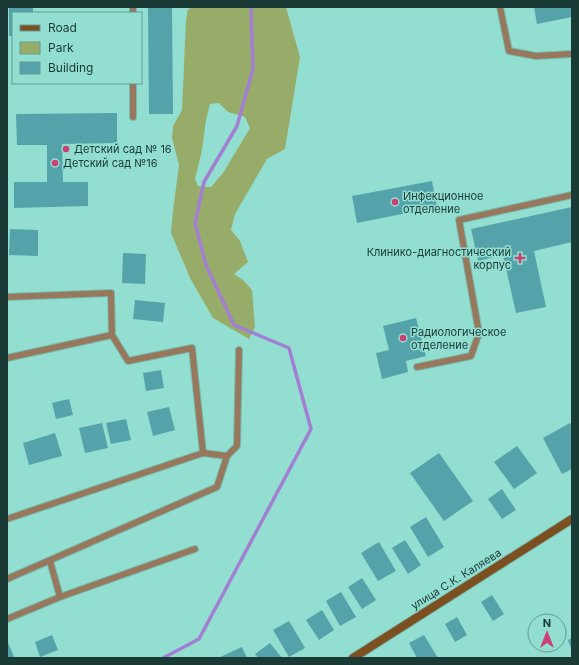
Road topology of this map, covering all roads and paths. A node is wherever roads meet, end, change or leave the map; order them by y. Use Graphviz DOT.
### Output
graph roads {
  1 [pos="500,7"];
  2 [pos="572,54"];
  3 [pos="133,84"];
  4 [pos="133,117"];
  5 [pos="572,195"];
  6 [pos="7,296"];
  7 [pos="112,335"];
  8 [pos="239,350"];
  9 [pos="7,358"];
  10 [pos="417,367"];
  11 [pos="203,453"];
  12 [pos="227,456"];
  13 [pos="7,519"];
  14 [pos="572,519"];
  15 [pos="195,550"];
  16 [pos="50,561"];
  17 [pos="7,579"];
  18 [pos="60,597"];
  19 [pos="7,619"];
  20 [pos="353,658"];
  1 -- 2 [label="lane"];
  3 -- 4 [label="lane"];
  5 -- 10 [label="lane"];
  6 -- 7 [label="lane"];
  7 -- 9 [label="lane"];
  7 -- 11 [label="lane"];
  8 -- 12 [label="lane"];
  11 -- 12 [label="lane"];
  11 -- 13 [label="lane"];
  12 -- 16 [label="lane"];
  14 -- 20 [label="street, улица С.К. Каляева"];
  15 -- 18 [label="lane"];
  16 -- 17 [label="lane"];
  16 -- 18 [label="lane"];
  18 -- 19 [label="lane"];
}
